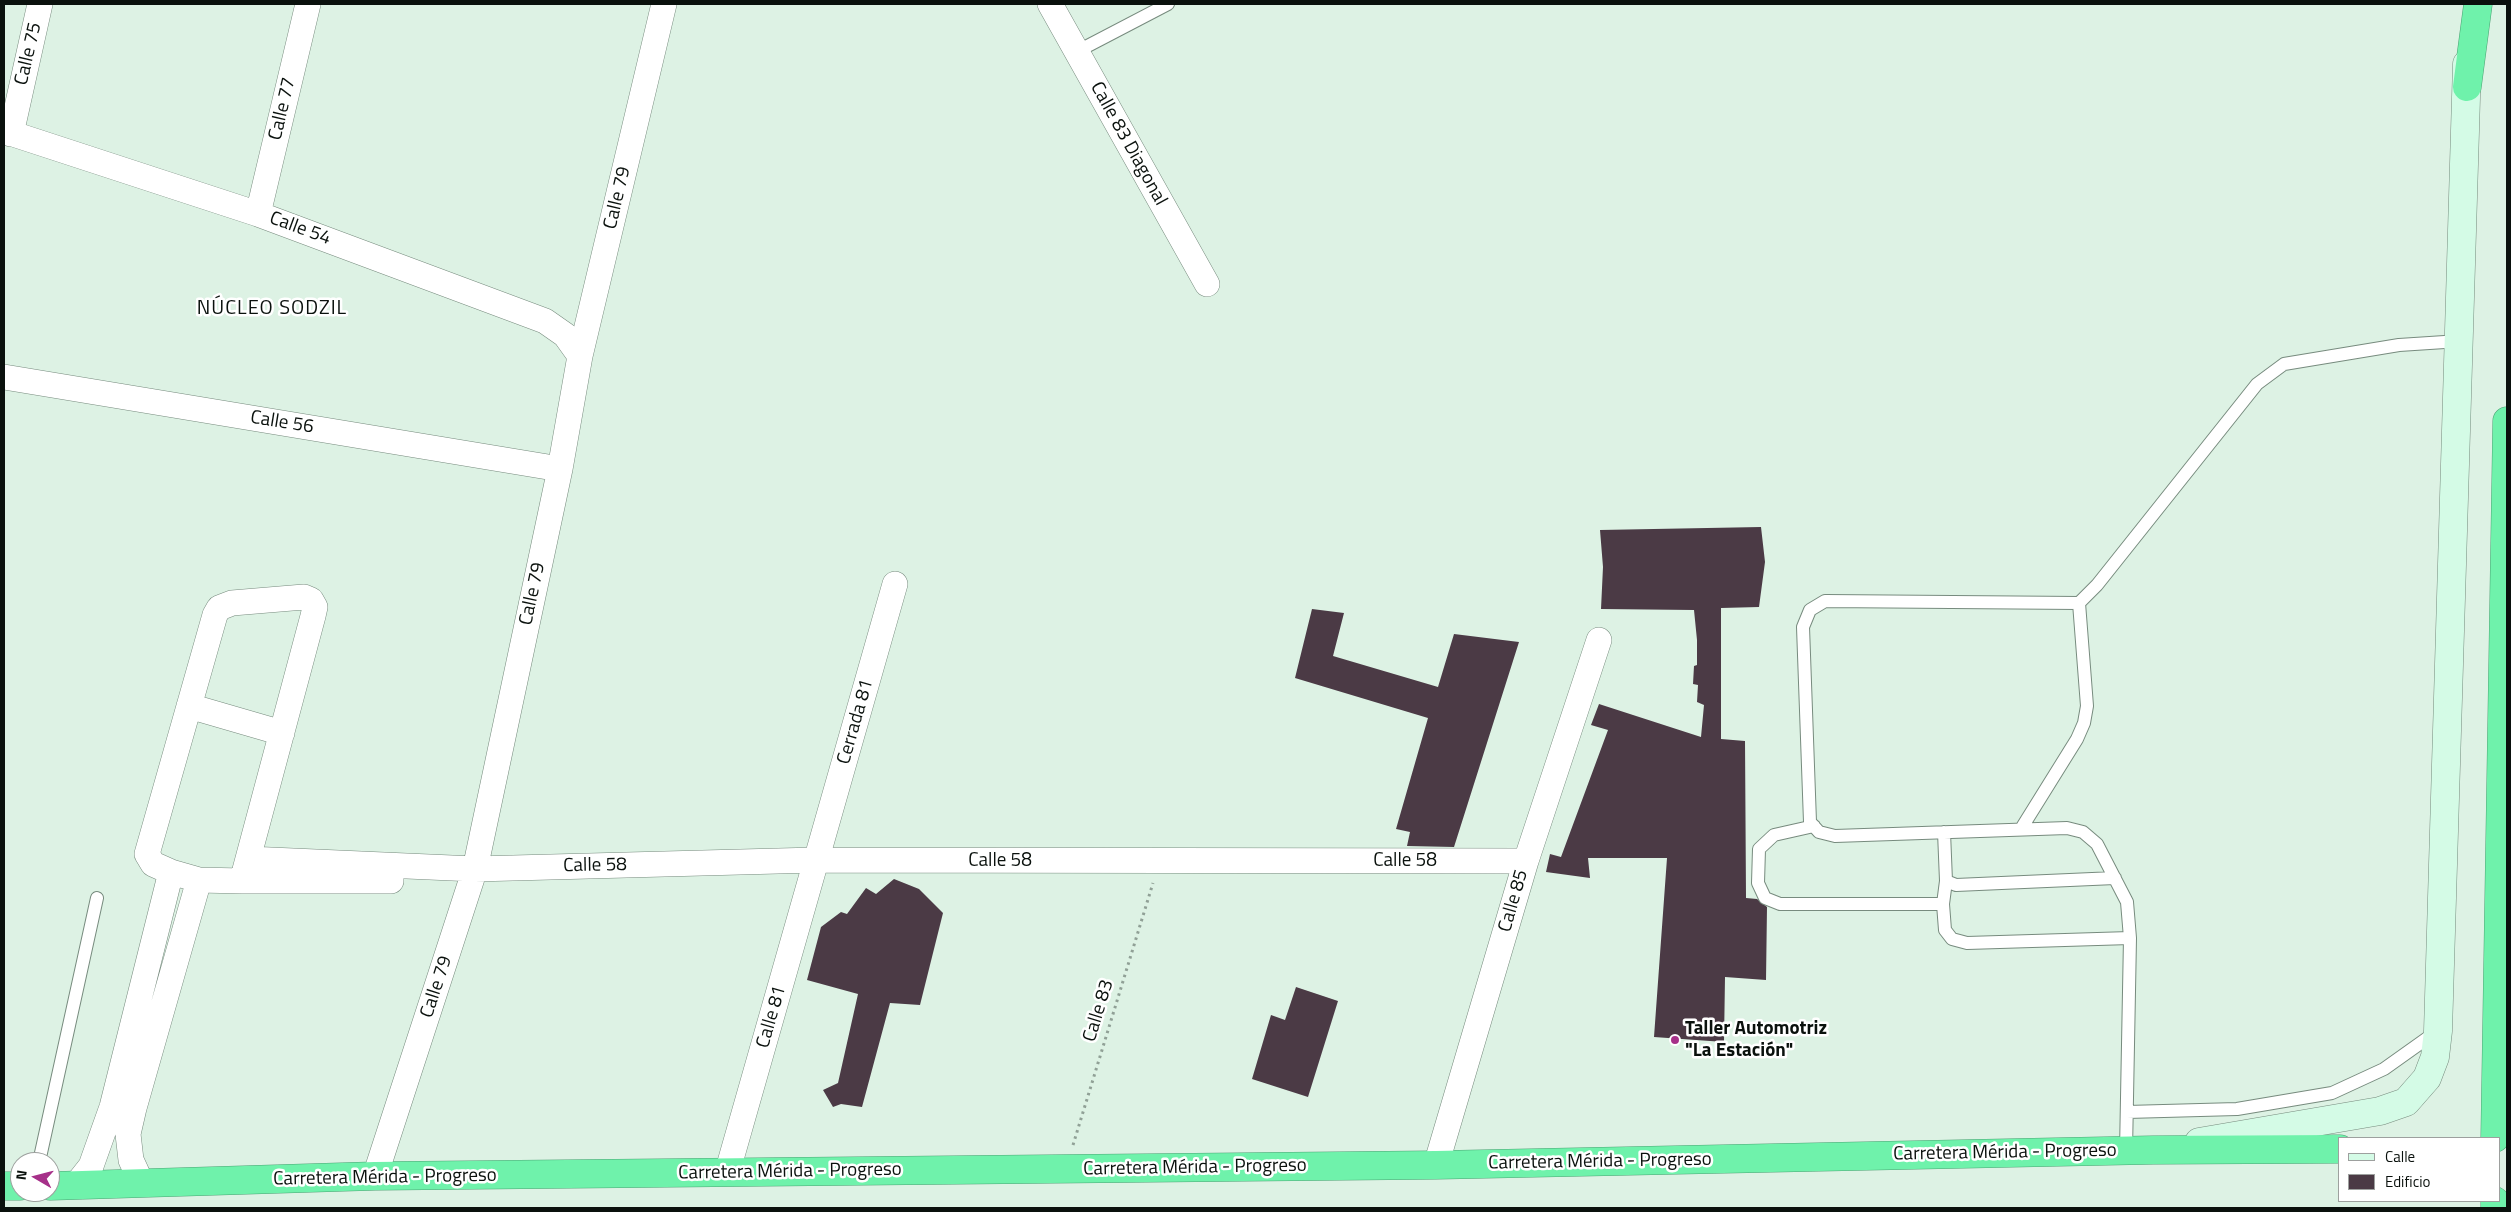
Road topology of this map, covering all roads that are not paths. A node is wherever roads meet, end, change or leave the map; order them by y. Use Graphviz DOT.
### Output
graph roads {
  1 [pos="40,4"];
  2 [pos="308,4"];
  3 [pos="664,4"];
  4 [pos="1050,4"];
  5 [pos="1168,4"];
  6 [pos="2468,4"];
  7 [pos="2478,4"];
  8 [pos="1076,52"];
  9 [pos="2467,87"];
  10 [pos="8,132"];
  11 [pos="258,214"];
  12 [pos="1207,284"];
  13 [pos="2460,341"];
  14 [pos="580,356"];
  15 [pos="4,377"];
  16 [pos="2507,421"];
  17 [pos="560,469"];
  18 [pos="895,584"];
  19 [pos="2080,602"];
  20 [pos="1599,640"];
  21 [pos="189,706"];
  22 [pos="282,733"];
  23 [pos="1814,826"];
  24 [pos="2021,829"];
  25 [pos="1944,832"];
  26 [pos="816,860"];
  27 [pos="1526,861"];
  28 [pos="245,870"];
  29 [pos="171,872"];
  30 [pos="473,875"];
  31 [pos="2115,878"];
  32 [pos="199,880"];
  33 [pos="1946,882"];
  34 [pos="97,898"];
  35 [pos="1944,904"];
  36 [pos="2130,938"];
  37 [pos="2438,1031"];
  38 [pos="2127,1112"];
  39 [pos="2494,1137"];
  40 [pos="2338,1149"];
  41 [pos="2153,1150"];
  42 [pos="2126,1151"];
  43 [pos="41,1152"];
  44 [pos="1436,1165"];
  45 [pos="727,1173"];
  46 [pos="375,1176"];
  47 [pos="142,1184"];
  48 [pos="63,1185"];
  1 -- 10 [label="street, Calle 75"];
  2 -- 11 [label="street, Calle 77"];
  3 -- 14 [label="street, Calle 79"];
  4 -- 8 [label="street, Calle 83 Diagonal"];
  5 -- 8 [label="lane"];
  6 -- 9 [label="main road"];
  7 -- 9 [label="highway"];
  8 -- 12 [label="street, Calle 83 Diagonal"];
  9 -- 13 [label="main road"];
  10 -- 11 [label="street, Calle 54"];
  11 -- 14 [label="street, Calle 54"];
  13 -- 19 [label="lane"];
  13 -- 37 [label="main road"];
  14 -- 17 [label="street, Calle 79"];
  15 -- 17 [label="street, Calle 56"];
  16 -- 39 [label="highway"];
  17 -- 30 [label="street, Calle 79"];
  18 -- 26 [label="street, Cerrada 81"];
  19 -- 23 [label="lane"];
  19 -- 24 [label="lane"];
  20 -- 27 [label="street, Calle 85"];
  21 -- 22 [label="street"];
  21 -- 22 [label="street, Calle 58"];
  21 -- 29 [label="street, Calle 58"];
  22 -- 28 [label="street"];
  23 -- 25 [label="lane"];
  23 -- 35 [label="lane"];
  24 -- 25 [label="lane"];
  24 -- 31 [label="lane"];
  25 -- 33 [label="lane"];
  26 -- 27 [label="street, Calle 58"];
  26 -- 30 [label="street, Calle 58"];
  26 -- 45 [label="street, Calle 81"];
  27 -- 44 [label="street, Calle 85"];
  28 -- 30 [label="street, Calle 58"];
  28 -- 32 [label="street, Calle 58"];
  29 -- 32 [label="street, Calle 58"];
  29 -- 48 [label="street"];
  30 -- 46 [label="street, Calle 79"];
  31 -- 33 [label="lane"];
  31 -- 36 [label="lane"];
  32 -- 47 [label="street"];
  33 -- 35 [label="lane"];
  34 -- 43 [label="lane"];
  35 -- 36 [label="lane"];
  36 -- 38 [label="lane"];
  37 -- 38 [label="lane"];
  37 -- 41 [label="main road"];
  38 -- 42 [label="lane"];
  40 -- 41 [label="highway, Carretera Mérida - Progreso"];
  41 -- 42 [label="highway, Carretera Mérida - Progreso"];
  42 -- 44 [label="highway, Carretera Mérida - Progreso"];
  44 -- 45 [label="highway, Carretera Mérida - Progreso"];
  45 -- 46 [label="highway, Carretera Mérida - Progreso"];
  46 -- 47 [label="highway, Carretera Mérida - Progreso"];
  47 -- 48 [label="highway, Carretera Mérida - Progreso"];
}
